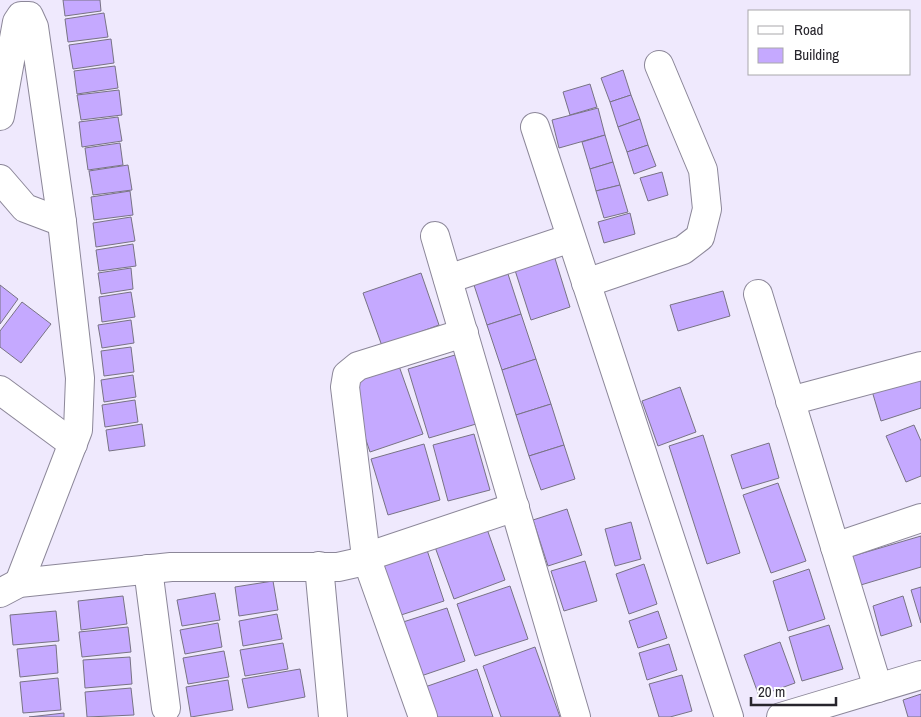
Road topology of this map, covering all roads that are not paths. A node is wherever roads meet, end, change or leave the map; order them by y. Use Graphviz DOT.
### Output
graph roads {
  1 [pos="660,65"];
  2 [pos="0,116"];
  3 [pos="535,127"];
  4 [pos="0,179"];
  5 [pos="62,222"];
  6 [pos="435,236"];
  7 [pos="571,238"];
  8 [pos="448,278"];
  9 [pos="586,283"];
  10 [pos="758,294"];
  11 [pos="464,333"];
  12 [pos="921,366"];
  13 [pos="0,390"];
  14 [pos="790,401"];
  15 [pos="73,444"];
  16 [pos="515,506"];
  17 [pos="921,518"];
  18 [pos="835,546"];
  19 [pos="366,557"];
  20 [pos="319,566"];
  21 [pos="148,569"];
  22 [pos="9,588"];
  23 [pos="921,675"];
  24 [pos="878,688"];
  25 [pos="166,708"];
  26 [pos="333,717"];
  27 [pos="423,717"];
  28 [pos="576,717"];
  29 [pos="728,717"];
  30 [pos="781,717"];
  1 -- 9 [label="street"];
  2 -- 5 [label="street"];
  3 -- 7 [label="street"];
  4 -- 5 [label="street"];
  5 -- 15 [label="street"];
  6 -- 8 [label="street"];
  7 -- 8 [label="street"];
  7 -- 9 [label="street"];
  8 -- 11 [label="street"];
  9 -- 29 [label="street"];
  10 -- 14 [label="street"];
  11 -- 16 [label="street"];
  11 -- 19 [label="street"];
  12 -- 14 [label="street"];
  13 -- 15 [label="street"];
  14 -- 18 [label="street"];
  15 -- 22 [label="street"];
  16 -- 19 [label="street"];
  16 -- 28 [label="street"];
  17 -- 18 [label="street"];
  18 -- 24 [label="street"];
  19 -- 20 [label="street"];
  19 -- 27 [label="street"];
  20 -- 21 [label="street"];
  20 -- 26 [label="street"];
  21 -- 22 [label="street"];
  21 -- 25 [label="street"];
  23 -- 24 [label="street"];
  24 -- 30 [label="street"];
}
